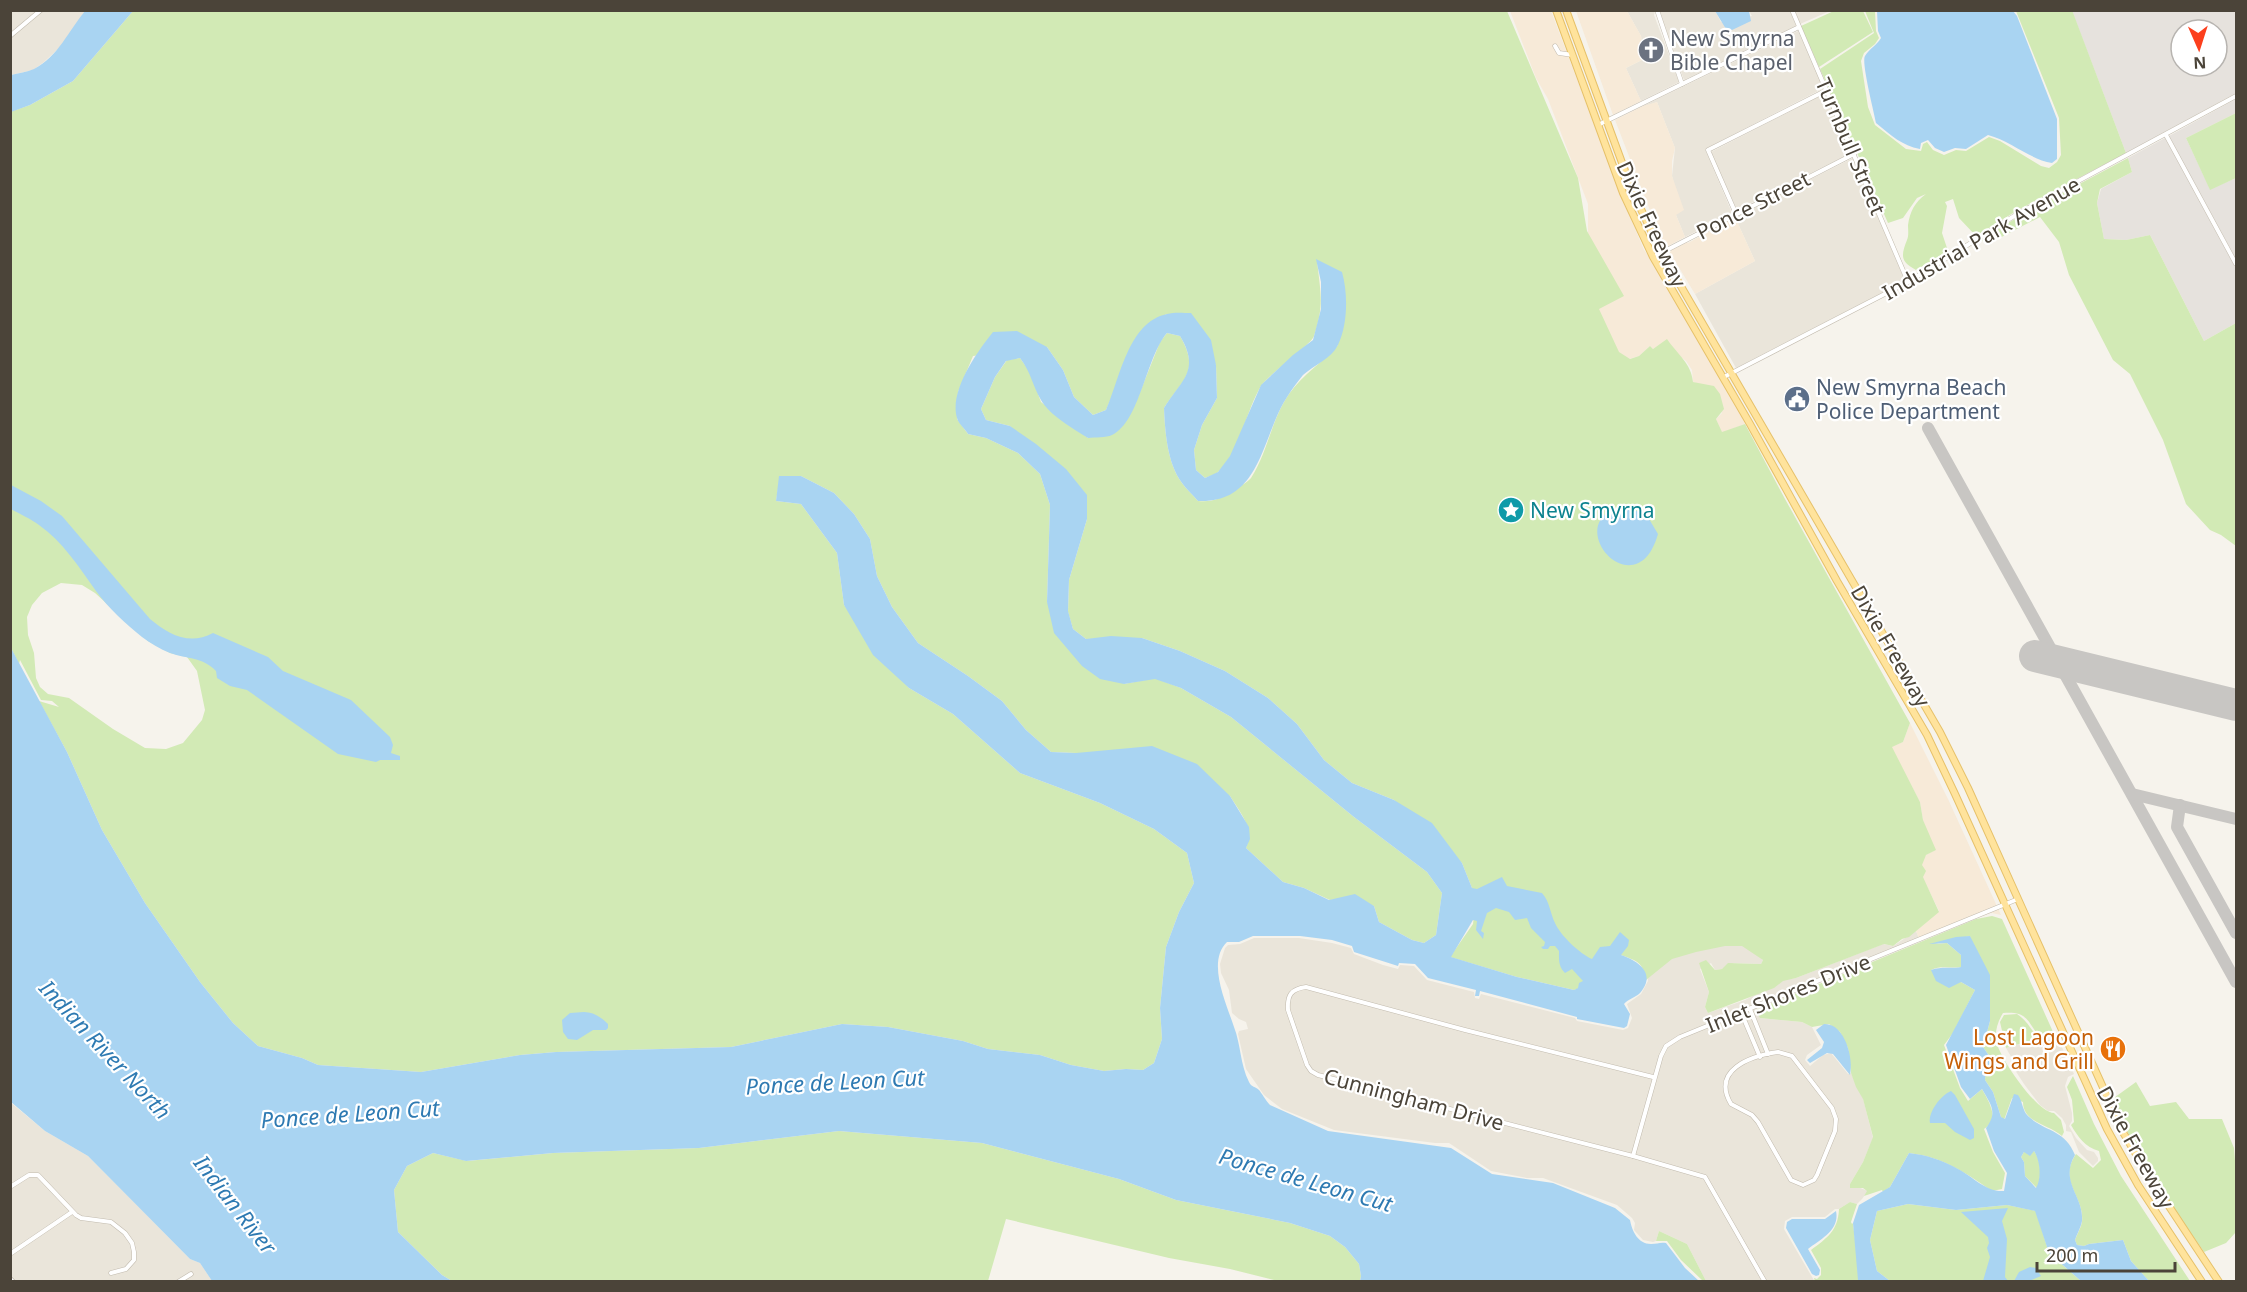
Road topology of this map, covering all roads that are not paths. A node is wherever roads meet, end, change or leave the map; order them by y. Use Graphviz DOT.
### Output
graph roads {
  1 [pos="42,10"];
  2 [pos="1556,10"];
  3 [pos="1566,10"];
  4 [pos="1657,10"];
  5 [pos="1792,10"];
  6 [pos="1799,27"];
  7 [pos="10,36"];
  8 [pos="1555,45"];
  9 [pos="1573,55"];
  10 [pos="1682,84"];
  11 [pos="1827,90"];
  12 [pos="2236,96"];
  13 [pos="1607,121"];
  14 [pos="1598,125"];
  15 [pos="2166,135"];
  16 [pos="1854,154"];
  17 [pos="1736,214"];
  18 [pos="1661,252"];
  19 [pos="1653,257"];
  20 [pos="2236,264"];
  21 [pos="1908,282"];
  22 [pos="1731,374"];
  23 [pos="1723,378"];
  24 [pos="1910,677"];
  25 [pos="1897,683"];
  26 [pos="2018,899"];
  27 [pos="2005,904"];
  28 [pos="1750,1009"];
  29 [pos="1741,1012"];
  30 [pos="1768,1054"];
  31 [pos="1760,1057"];
  32 [pos="1653,1077"];
  33 [pos="1634,1156"];
  34 [pos="10,1188"];
  35 [pos="72,1212"];
  36 [pos="10,1254"];
  37 [pos="111,1273"];
  38 [pos="191,1274"];
  39 [pos="178,1281"];
  40 [pos="1765,1281"];
  41 [pos="2202,1281"];
  42 [pos="2219,1281"];
  1 -- 7 [label="street"];
  2 -- 9 [label="main road, Dixie Freeway"];
  3 -- 13 [label="main road, Dixie Freeway"];
  4 -- 10 [label="street"];
  5 -- 6 [label="street, Turnbull Street"];
  6 -- 10 [label="street"];
  6 -- 11 [label="street, Turnbull Street"];
  8 -- 9 [label="street"];
  9 -- 14 [label="main road, Dixie Freeway"];
  10 -- 13 [label="street"];
  11 -- 16 [label="street, Turnbull Street"];
  11 -- 17 [label="street"];
  12 -- 15 [label="street, Industrial Park Avenue"];
  13 -- 14 [label="street"];
  13 -- 18 [label="main road, Dixie Freeway"];
  14 -- 19 [label="main road, Dixie Freeway"];
  15 -- 20 [label="street"];
  15 -- 21 [label="street, Industrial Park Avenue"];
  16 -- 17 [label="street, Ponce Street"];
  16 -- 21 [label="street, Turnbull Street"];
  17 -- 18 [label="street, Ponce Street"];
  18 -- 19 [label="street, Ponce Street"];
  18 -- 22 [label="main road, Dixie Freeway"];
  19 -- 23 [label="main road, Dixie Freeway"];
  21 -- 22 [label="street, Industrial Park Avenue"];
  22 -- 23 [label="street, Industrial Park Avenue"];
  22 -- 24 [label="main road, Dixie Freeway"];
  23 -- 25 [label="main road, Dixie Freeway"];
  24 -- 25 [label="street"];
  24 -- 26 [label="main road, Dixie Freeway"];
  25 -- 27 [label="main road, Dixie Freeway"];
  26 -- 27 [label="street, Inlet Shores Drive"];
  26 -- 42 [label="main road, Dixie Freeway"];
  27 -- 28 [label="street, Inlet Shores Drive"];
  27 -- 41 [label="main road, Dixie Freeway"];
  28 -- 29 [label="street, Inlet Shores Drive"];
  28 -- 30 [label="street"];
  29 -- 31 [label="street"];
  29 -- 32 [label="street, Inlet Shores Drive"];
  30 -- 31 [label="street"];
  30 -- 31 [label="street"];
  32 -- 33 [label="street, Inlet Shores Drive"];
  32 -- 33 [label="street, Cunningham Drive"];
  33 -- 40 [label="street, Cunningham Drive"];
  34 -- 35 [label="street"];
  35 -- 36 [label="street"];
  35 -- 37 [label="street"];
  38 -- 39 [label="street"];
}
